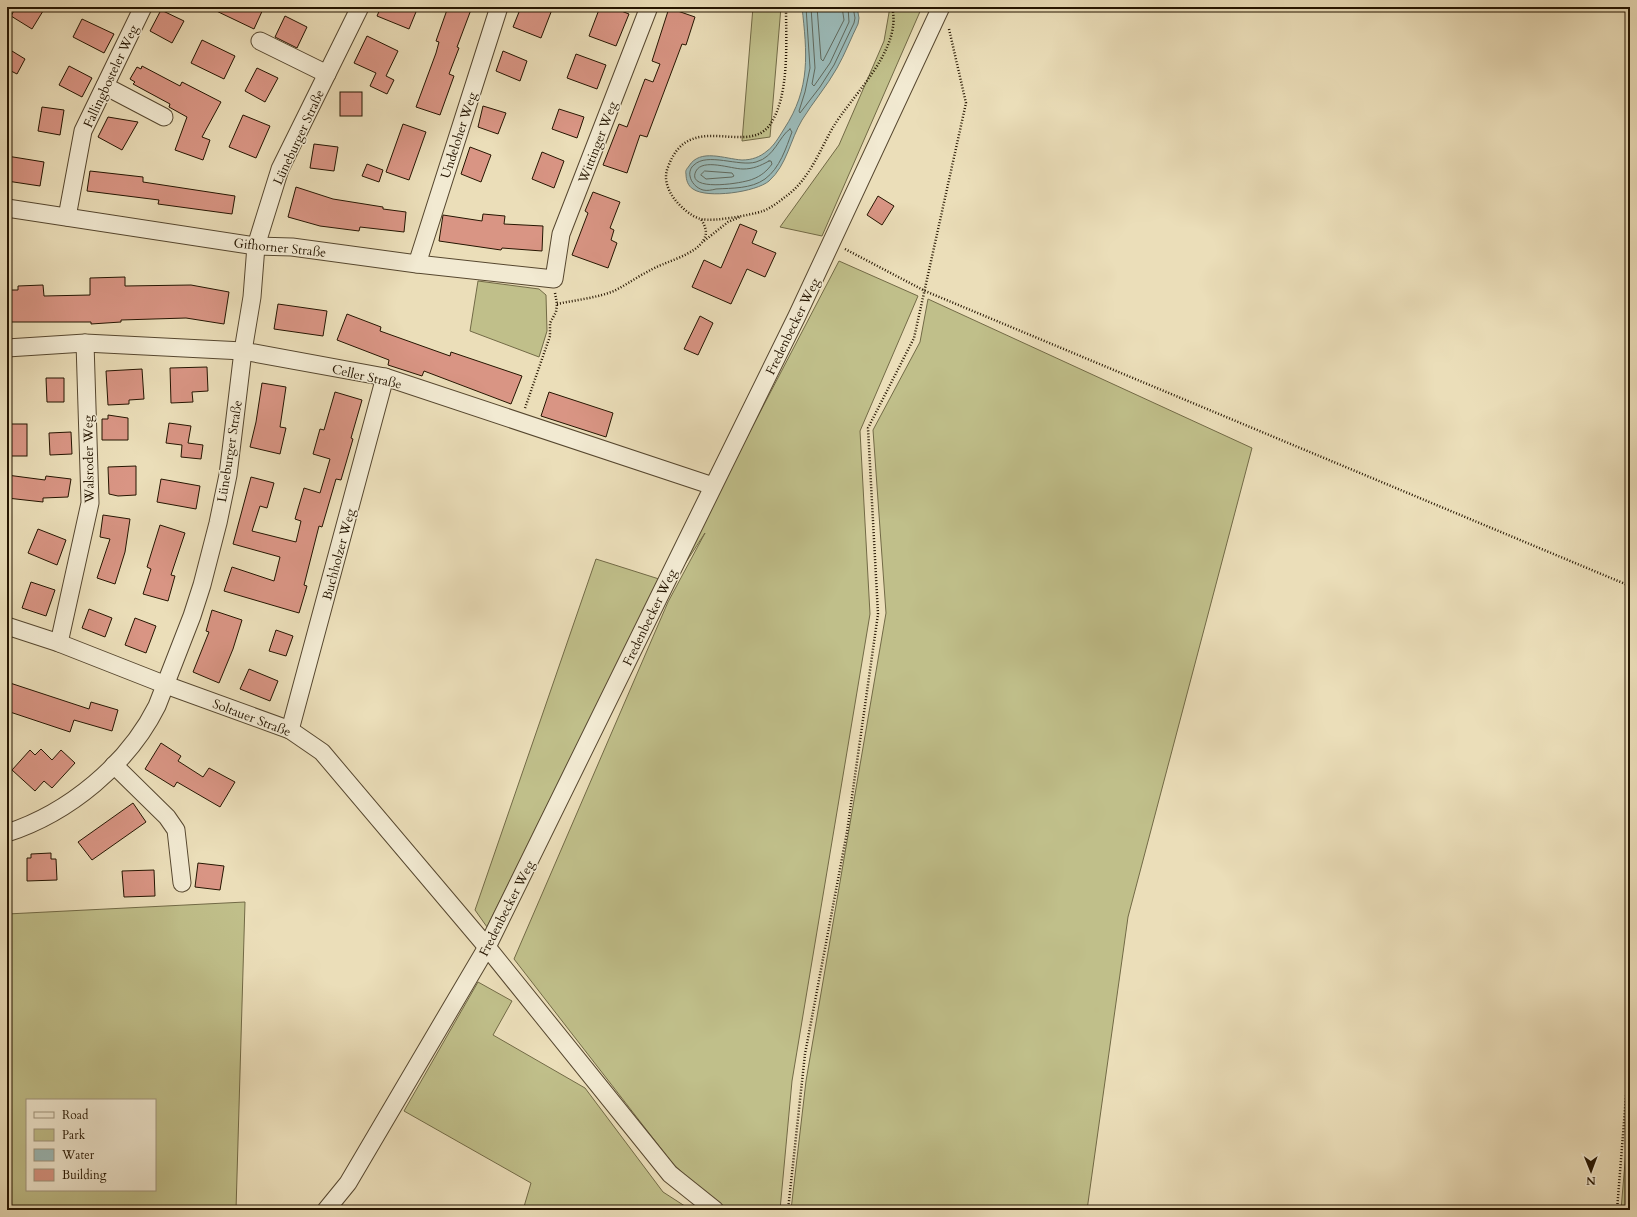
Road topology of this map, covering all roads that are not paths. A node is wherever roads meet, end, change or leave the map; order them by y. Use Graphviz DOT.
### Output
graph roads {
  1 [pos="143,7"];
  2 [pos="360,7"];
  3 [pos="499,7"];
  4 [pos="649,7"];
  5 [pos="941,7"];
  6 [pos="260,41"];
  7 [pos="327,74"];
  8 [pos="105,86"];
  9 [pos="164,117"];
  10 [pos="7,208"];
  11 [pos="67,217"];
  12 [pos="256,246"];
  13 [pos="417,264"];
  14 [pos="554,278"];
  15 [pos="85,343"];
  16 [pos="7,348"];
  17 [pos="243,351"];
  18 [pos="385,377"];
  19 [pos="713,486"];
  20 [pos="7,626"];
  21 [pos="59,644"];
  22 [pos="166,685"];
  23 [pos="290,730"];
  24 [pos="114,765"];
  25 [pos="7,833"];
  26 [pos="182,883"];
  27 [pos="487,947"];
  28 [pos="326,1210"];
  29 [pos="715,1210"];
  1 -- 8 [label="street, Fallingbosteler Weg"];
  2 -- 7 [label="street, Lüneburger Straße"];
  3 -- 13 [label="street, Undeloher Weg"];
  4 -- 14 [label="street, Wittinger Weg"];
  5 -- 19 [label="street, Fredenbecker Weg"];
  6 -- 7 [label="street"];
  7 -- 12 [label="street, Lüneburger Straße"];
  8 -- 9 [label="street"];
  8 -- 11 [label="street, Fallingbosteler Weg"];
  10 -- 11 [label="street, Gifhorner Straße"];
  11 -- 12 [label="street, Gifhorner Straße"];
  12 -- 13 [label="street, Gifhorner Straße"];
  12 -- 17 [label="street, Lüneburger Straße"];
  13 -- 14 [label="street, Gifhorner Straße"];
  15 -- 16 [label="street, Celler Straße"];
  15 -- 17 [label="street, Celler Straße"];
  15 -- 21 [label="street, Walsroder Weg"];
  17 -- 18 [label="street, Celler Straße"];
  17 -- 22 [label="street, Lüneburger Straße"];
  18 -- 19 [label="street, Celler Straße"];
  18 -- 23 [label="street, Buchholzer Weg"];
  19 -- 27 [label="street, Fredenbecker Weg"];
  20 -- 21 [label="street, Soltauer Straße"];
  21 -- 22 [label="street, Soltauer Straße"];
  22 -- 23 [label="street, Soltauer Straße"];
  22 -- 24 [label="street, Lüneburger Straße"];
  23 -- 27 [label="street, Soltauer Straße"];
  24 -- 25 [label="street, Lüneburger Straße"];
  24 -- 26 [label="street"];
  27 -- 28 [label="street, Fredenbecker Weg"];
  27 -- 29 [label="street, Soltauer Straße"];
}
